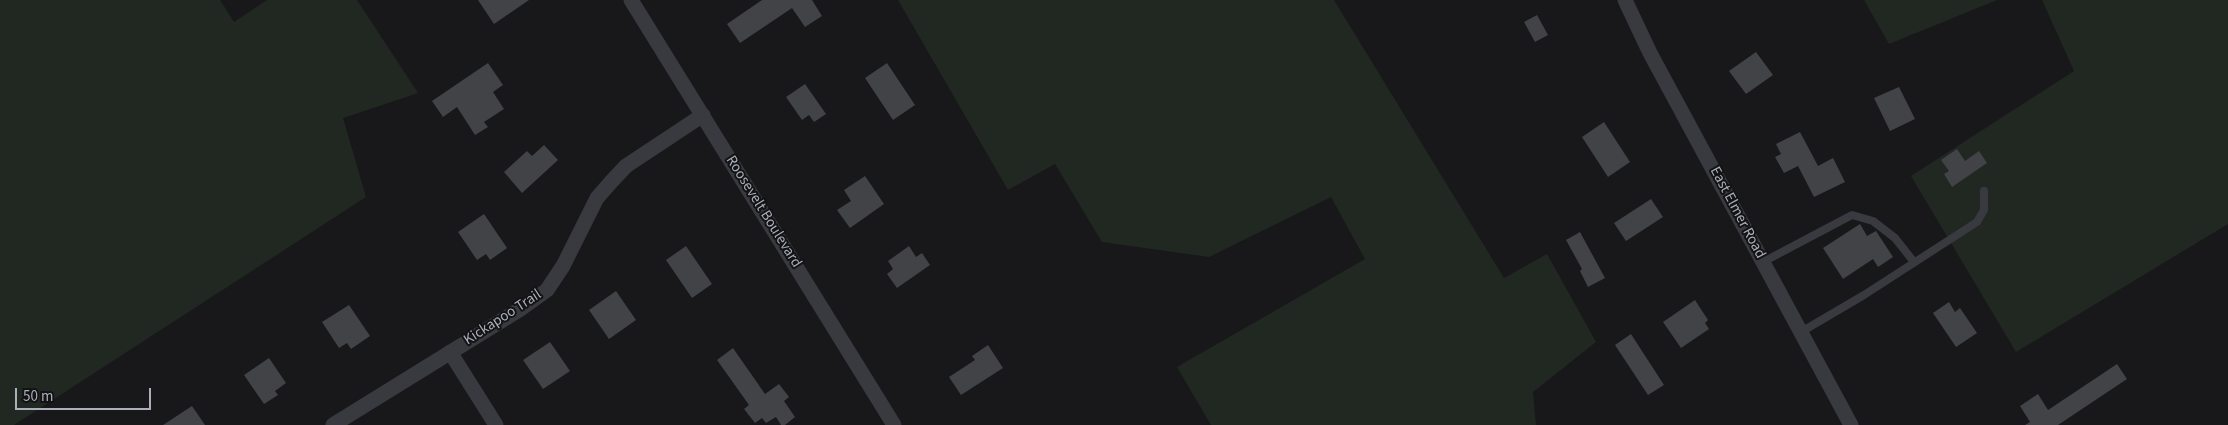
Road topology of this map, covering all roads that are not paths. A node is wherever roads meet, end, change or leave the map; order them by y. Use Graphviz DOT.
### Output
graph roads {
  1 [pos="631,0"];
  2 [pos="1625,0"];
  3 [pos="703,115"];
  4 [pos="1984,191"];
  5 [pos="1763,262"];
  6 [pos="1914,262"];
  7 [pos="1801,332"];
  8 [pos="450,352"];
  9 [pos="333,425"];
  10 [pos="496,425"];
  11 [pos="894,425"];
  12 [pos="1851,425"];
  1 -- 3 [label="street, Roosevelt Boulevard"];
  2 -- 5 [label="street, East Elmer Road"];
  3 -- 8 [label="street, Kickapoo Trail"];
  3 -- 11 [label="street, Roosevelt Boulevard"];
  4 -- 6 [label="lane"];
  5 -- 6 [label="lane"];
  5 -- 7 [label="street, East Elmer Road"];
  6 -- 7 [label="lane"];
  7 -- 12 [label="street, East Elmer Road"];
  8 -- 9 [label="street, Kickapoo Trail"];
  8 -- 10 [label="street"];
}
